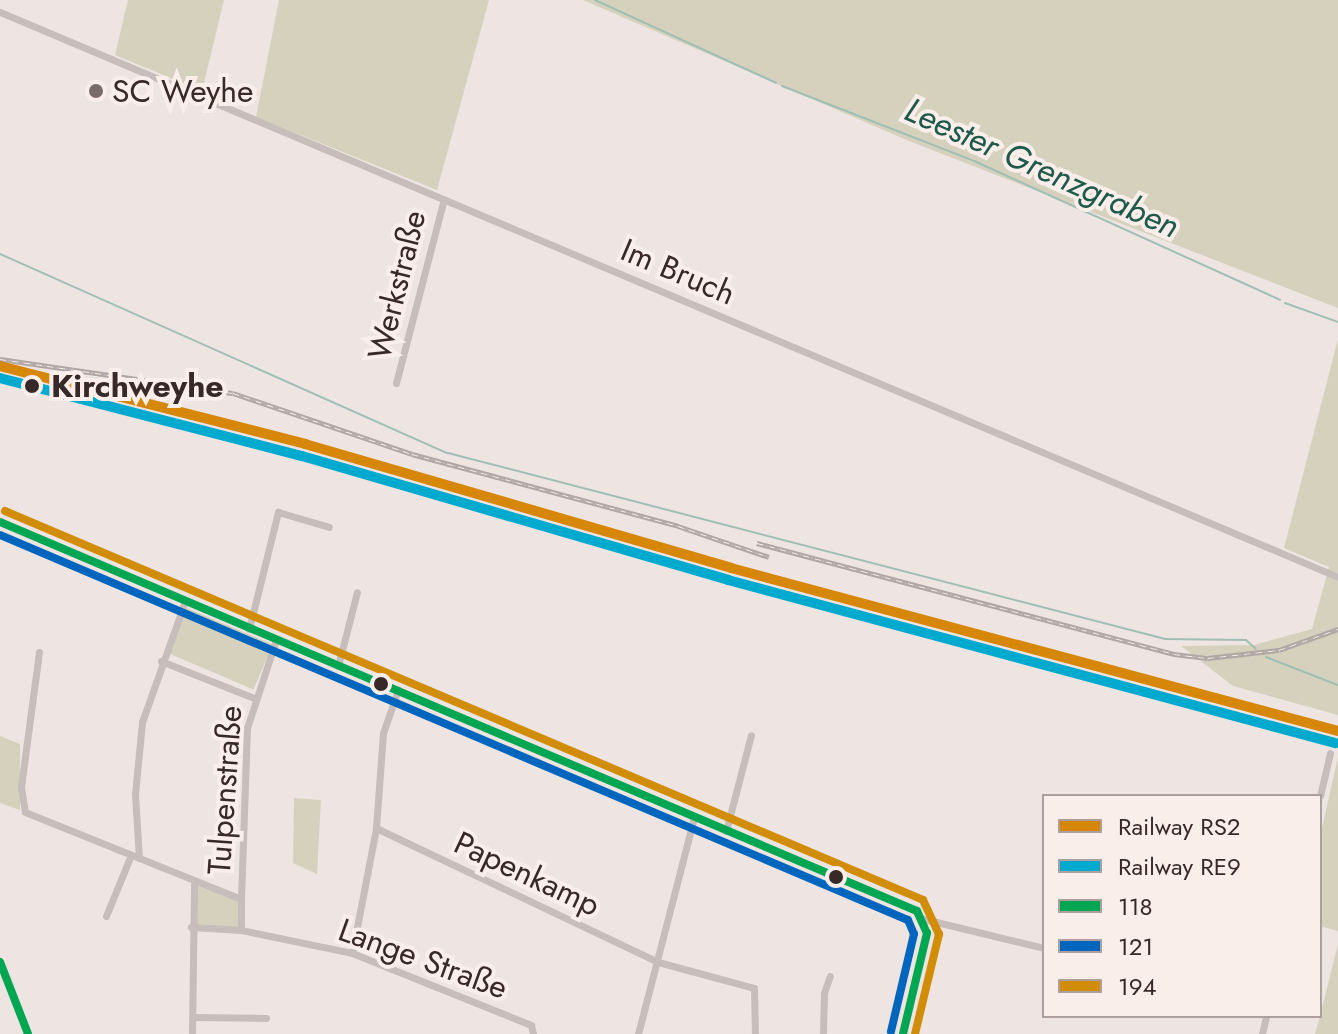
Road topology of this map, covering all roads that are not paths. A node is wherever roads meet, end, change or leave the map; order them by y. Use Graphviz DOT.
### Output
graph roads {
  1 [pos="0,12"];
  2 [pos="444,199"];
  3 [pos="396,383"];
  4 [pos="0,522"];
  5 [pos="329,527"];
  6 [pos="1338,577"];
  7 [pos="357,592"];
  8 [pos="185,601"];
  9 [pos="249,629"];
  10 [pos="276,640"];
  11 [pos="39,652"];
  12 [pos="161,661"];
  13 [pos="338,666"];
  14 [pos="398,690"];
  15 [pos="254,698"];
  16 [pos="751,735"];
  17 [pos="1330,753"];
  18 [pos="1320,794"];
  19 [pos="694,817"];
  20 [pos="376,828"];
  21 [pos="726,831"];
  22 [pos="136,856"];
  23 [pos="194,884"];
  24 [pos="241,899"];
  25 [pos="106,916"];
  26 [pos="924,919"];
  27 [pos="191,927"];
  28 [pos="241,930"];
  29 [pos="1042,948"];
  30 [pos="352,953"];
  31 [pos="0,962"];
  32 [pos="658,962"];
  33 [pos="830,976"];
  34 [pos="193,1017"];
  35 [pos="266,1018"];
  36 [pos="28,1034"];
  37 [pos="192,1034"];
  38 [pos="533,1034"];
  39 [pos="638,1034"];
  40 [pos="755,1034"];
  41 [pos="823,1034"];
  42 [pos="903,1034"];
  1 -- 2 [label="street, Im Bruch"];
  2 -- 3 [label="street, Werkstraße"];
  2 -- 6 [label="street, Im Bruch"];
  4 -- 8 [label="street"];
  5 -- 9 [label="street"];
  7 -- 13 [label="street"];
  8 -- 9 [label="street"];
  8 -- 12 [label="street"];
  9 -- 10 [label="street"];
  10 -- 13 [label="street"];
  10 -- 15 [label="street, Tulpenstraße"];
  11 -- 22 [label="street"];
  12 -- 15 [label="street"];
  12 -- 22 [label="street"];
  13 -- 14 [label="street"];
  14 -- 19 [label="street"];
  14 -- 20 [label="street"];
  15 -- 24 [label="street, Tulpenstraße"];
  16 -- 21 [label="street"];
  17 -- 18 [label="street"];
  19 -- 21 [label="street"];
  19 -- 32 [label="street"];
  20 -- 30 [label="street"];
  20 -- 32 [label="street, Papenkamp"];
  21 -- 26 [label="street"];
  22 -- 23 [label="street"];
  22 -- 25 [label="street"];
  23 -- 24 [label="street"];
  23 -- 27 [label="street"];
  24 -- 28 [label="street"];
  26 -- 29 [label="street"];
  26 -- 42 [label="street"];
  27 -- 28 [label="street, Lange Straße"];
  27 -- 34 [label="street"];
  28 -- 30 [label="street, Lange Straße"];
  30 -- 38 [label="street, Lange Straße"];
  31 -- 36 [label="street"];
  32 -- 39 [label="street"];
  32 -- 40 [label="street, Papenkamp"];
  33 -- 41 [label="street"];
  34 -- 35 [label="street"];
  34 -- 37 [label="street"];
}
